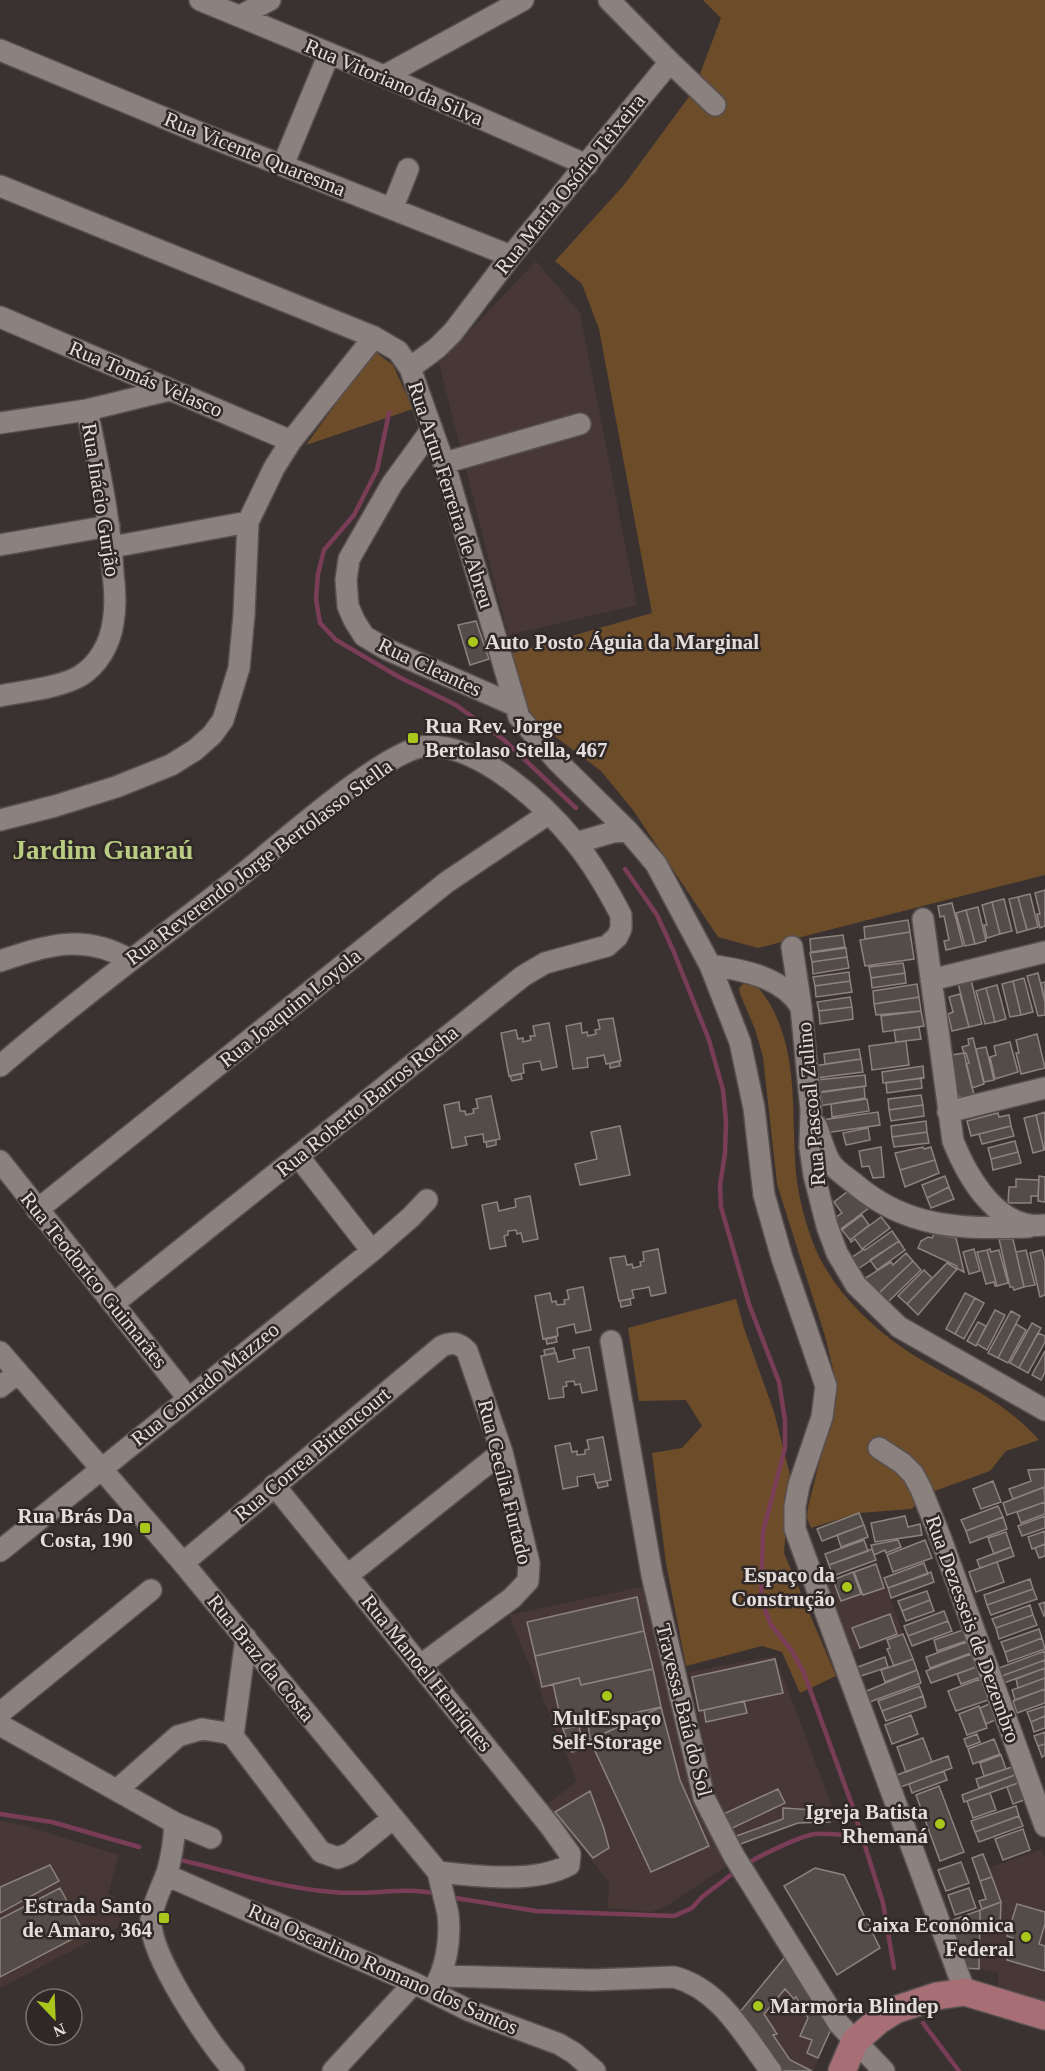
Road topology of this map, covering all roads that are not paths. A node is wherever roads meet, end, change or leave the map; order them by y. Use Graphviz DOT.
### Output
graph roads {
  1 [pos="200,0"];
  2 [pos="270,0"];
  3 [pos="523,0"];
  4 [pos="609,0"];
  5 [pos="240,16"];
  6 [pos="0,50"];
  7 [pos="328,54"];
  8 [pos="670,62"];
  9 [pos="384,76"];
  10 [pos="715,105"];
  11 [pos="284,165"];
  12 [pos="587,165"];
  13 [pos="408,169"];
  14 [pos="0,186"];
  15 [pos="392,209"];
  16 [pos="511,256"];
  17 [pos="0,317"];
  18 [pos="374,337"];
  19 [pos="410,368"];
  20 [pos="169,390"];
  21 [pos="87,410"];
  22 [pos="0,423"];
  23 [pos="580,424"];
  24 [pos="432,429"];
  25 [pos="291,441"];
  26 [pos="444,463"];
  27 [pos="248,522"];
  28 [pos="110,536"];
  29 [pos="0,545"];
  30 [pos="0,696"];
  31 [pos="514,705"];
  32 [pos="548,814"];
  33 [pos="0,820"];
  34 [pos="620,832"];
  35 [pos="582,841"];
  36 [pos="621,915"];
  37 [pos="923,919"];
  38 [pos="792,947"];
  39 [pos="1045,952"];
  40 [pos="130,960"];
  41 [pos="0,961"];
  42 [pos="710,965"];
  43 [pos="931,980"];
  44 [pos="801,1007"];
  45 [pos="0,1066"];
  46 [pos="1045,1088"];
  47 [pos="810,1110"];
  48 [pos="948,1112"];
  49 [pos="298,1156"];
  50 [pos="0,1161"];
  51 [pos="427,1200"];
  52 [pos="37,1210"];
  53 [pos="1038,1226"];
  54 [pos="372,1251"];
  55 [pos="113,1304"];
  56 [pos="611,1341"];
  57 [pos="442,1346"];
  58 [pos="0,1352"];
  59 [pos="18,1373"];
  60 [pos="0,1387"];
  61 [pos="188,1398"];
  62 [pos="1043,1413"];
  63 [pos="879,1448"];
  64 [pos="502,1452"];
  65 [pos="100,1469"];
  66 [pos="274,1485"];
  67 [pos="0,1551"];
  68 [pos="183,1563"];
  69 [pos="348,1575"];
  70 [pos="151,1590"];
  71 [pos="246,1638"];
  72 [pos="421,1665"];
  73 [pos="0,1713"];
  74 [pos="0,1725"];
  75 [pos="233,1736"];
  76 [pos="117,1790"];
  77 [pos="392,1819"];
  78 [pos="175,1824"];
  79 [pos="1045,1827"];
  80 [pos="211,1838"];
  81 [pos="166,1875"];
  82 [pos="442,1889"];
  83 [pos="429,1983"];
  84 [pos="965,1992"];
  85 [pos="1045,2016"];
  86 [pos="855,2041"];
  87 [pos="234,2071"];
  88 [pos="333,2071"];
  89 [pos="594,2071"];
  90 [pos="771,2071"];
  91 [pos="842,2071"];
  92 [pos="884,2071"];
  1 -- 5 [label="street, Rua Vitoriano da Silva"];
  2 -- 5 [label="street"];
  3 -- 9 [label="street"];
  4 -- 8 [label="street"];
  5 -- 7 [label="street, Rua Vitoriano da Silva"];
  6 -- 11 [label="street, Rua Vicente Quaresma"];
  7 -- 9 [label="street, Rua Vitoriano da Silva"];
  7 -- 11 [label="street"];
  8 -- 10 [label="street"];
  8 -- 12 [label="street, Rua Maria Osório Teixeira"];
  9 -- 12 [label="street, Rua Vitoriano da Silva"];
  11 -- 15 [label="street, Rua Vicente Quaresma"];
  12 -- 16 [label="street, Rua Maria Osório Teixeira"];
  13 -- 15 [label="street"];
  14 -- 18 [label="street, Rua Artur Ferreira de Abreu"];
  15 -- 16 [label="street, Rua Vicente Quaresma"];
  16 -- 19 [label="street, Rua Maria Osório Teixeira"];
  17 -- 20 [label="street, Rua Tomás Velasco"];
  18 -- 19 [label="street, Rua Artur Ferreira de Abreu"];
  18 -- 25 [label="street"];
  19 -- 24 [label="street, Rua Artur Ferreira de Abreu"];
  20 -- 21 [label="street"];
  20 -- 25 [label="street, Rua Tomás Velasco"];
  21 -- 22 [label="street"];
  21 -- 28 [label="street, Rua Inácio Gurjão"];
  23 -- 26 [label="street"];
  24 -- 26 [label="street, Rua Artur Ferreira de Abreu"];
  24 -- 31 [label="street, Rua Cleantes"];
  25 -- 27 [label="street"];
  26 -- 31 [label="street, Rua Artur Ferreira de Abreu"];
  27 -- 28 [label="street"];
  27 -- 33 [label="street"];
  28 -- 29 [label="street"];
  28 -- 30 [label="street, Rua Inácio Gurjão"];
  31 -- 34 [label="street, Rua Artur Ferreira de Abreu"];
  32 -- 35 [label="street, Rua Reverendo Jorge Bertolasso Stella"];
  32 -- 40 [label="street, Rua Reverendo Jorge Bertolasso Stella"];
  32 -- 52 [label="street, Rua Joaquim Loyola"];
  34 -- 35 [label="street"];
  34 -- 42 [label="street, Rua Artur Ferreira de Abreu"];
  35 -- 36 [label="street, Rua Reverendo Jorge Bertolasso Stella"];
  36 -- 49 [label="street, Rua Roberto Barros Rocha"];
  37 -- 43 [label="street"];
  38 -- 44 [label="street"];
  39 -- 43 [label="street"];
  40 -- 41 [label="street"];
  40 -- 45 [label="street, Rua Reverendo Jorge Bertolasso Stella"];
  42 -- 44 [label="street, Rua Pascoal Zulino"];
  42 -- 84 [label="street, Rua Artur Ferreira de Abreu"];
  43 -- 48 [label="street"];
  44 -- 47 [label="street, Rua Pascoal Zulino"];
  46 -- 48 [label="street"];
  47 -- 53 [label="street"];
  47 -- 62 [label="street, Rua Pascoal Zulino"];
  48 -- 53 [label="street"];
  49 -- 54 [label="street"];
  49 -- 55 [label="street, Rua Roberto Barros Rocha"];
  50 -- 52 [label="street, Rua Teodorico Guimarães"];
  51 -- 54 [label="street, Rua Conrado Mazzeo"];
  52 -- 55 [label="street, Rua Teodorico Guimarães"];
  54 -- 61 [label="street, Rua Conrado Mazzeo"];
  55 -- 61 [label="street, Rua Teodorico Guimarães"];
  56 -- 86 [label="street, Travessa Baía do Sol"];
  57 -- 64 [label="street, Rua Cecília Furtado"];
  57 -- 66 [label="street, Rua Correa Bittencourt"];
  58 -- 59 [label="street, Rua Braz da Costa"];
  59 -- 60 [label="street"];
  59 -- 65 [label="street, Rua Braz da Costa"];
  61 -- 65 [label="street, Rua Conrado Mazzeo"];
  63 -- 79 [label="street, Rua Dezesseis de Dezembro"];
  64 -- 69 [label="street"];
  64 -- 72 [label="street, Rua Cecília Furtado"];
  65 -- 67 [label="street, Rua Conrado Mazzeo"];
  65 -- 68 [label="street, Rua Braz da Costa"];
  66 -- 68 [label="street, Rua Correa Bittencourt"];
  66 -- 69 [label="street, Rua Manoel Henriques"];
  68 -- 71 [label="street, Rua Braz da Costa"];
  69 -- 72 [label="street, Rua Manoel Henriques"];
  70 -- 73 [label="street"];
  71 -- 75 [label="street"];
  71 -- 77 [label="street, Rua Braz da Costa"];
  72 -- 82 [label="street, Rua Manoel Henriques"];
  74 -- 76 [label="street"];
  75 -- 76 [label="street"];
  75 -- 77 [label="street"];
  76 -- 78 [label="street"];
  77 -- 82 [label="street, Rua Braz da Costa"];
  78 -- 80 [label="street"];
  78 -- 81 [label="street"];
  81 -- 83 [label="street, Rua Oscarlino Romano dos Santos"];
  81 -- 87 [label="street"];
  82 -- 83 [label="street"];
  83 -- 88 [label="street"];
  83 -- 89 [label="street, Rua Oscarlino Romano dos Santos"];
  83 -- 90 [label="street"];
  84 -- 85 [label="main road"];
  84 -- 86 [label="main road"];
  86 -- 91 [label="main road"];
  86 -- 92 [label="street, Travessa Baía do Sol"];
}
